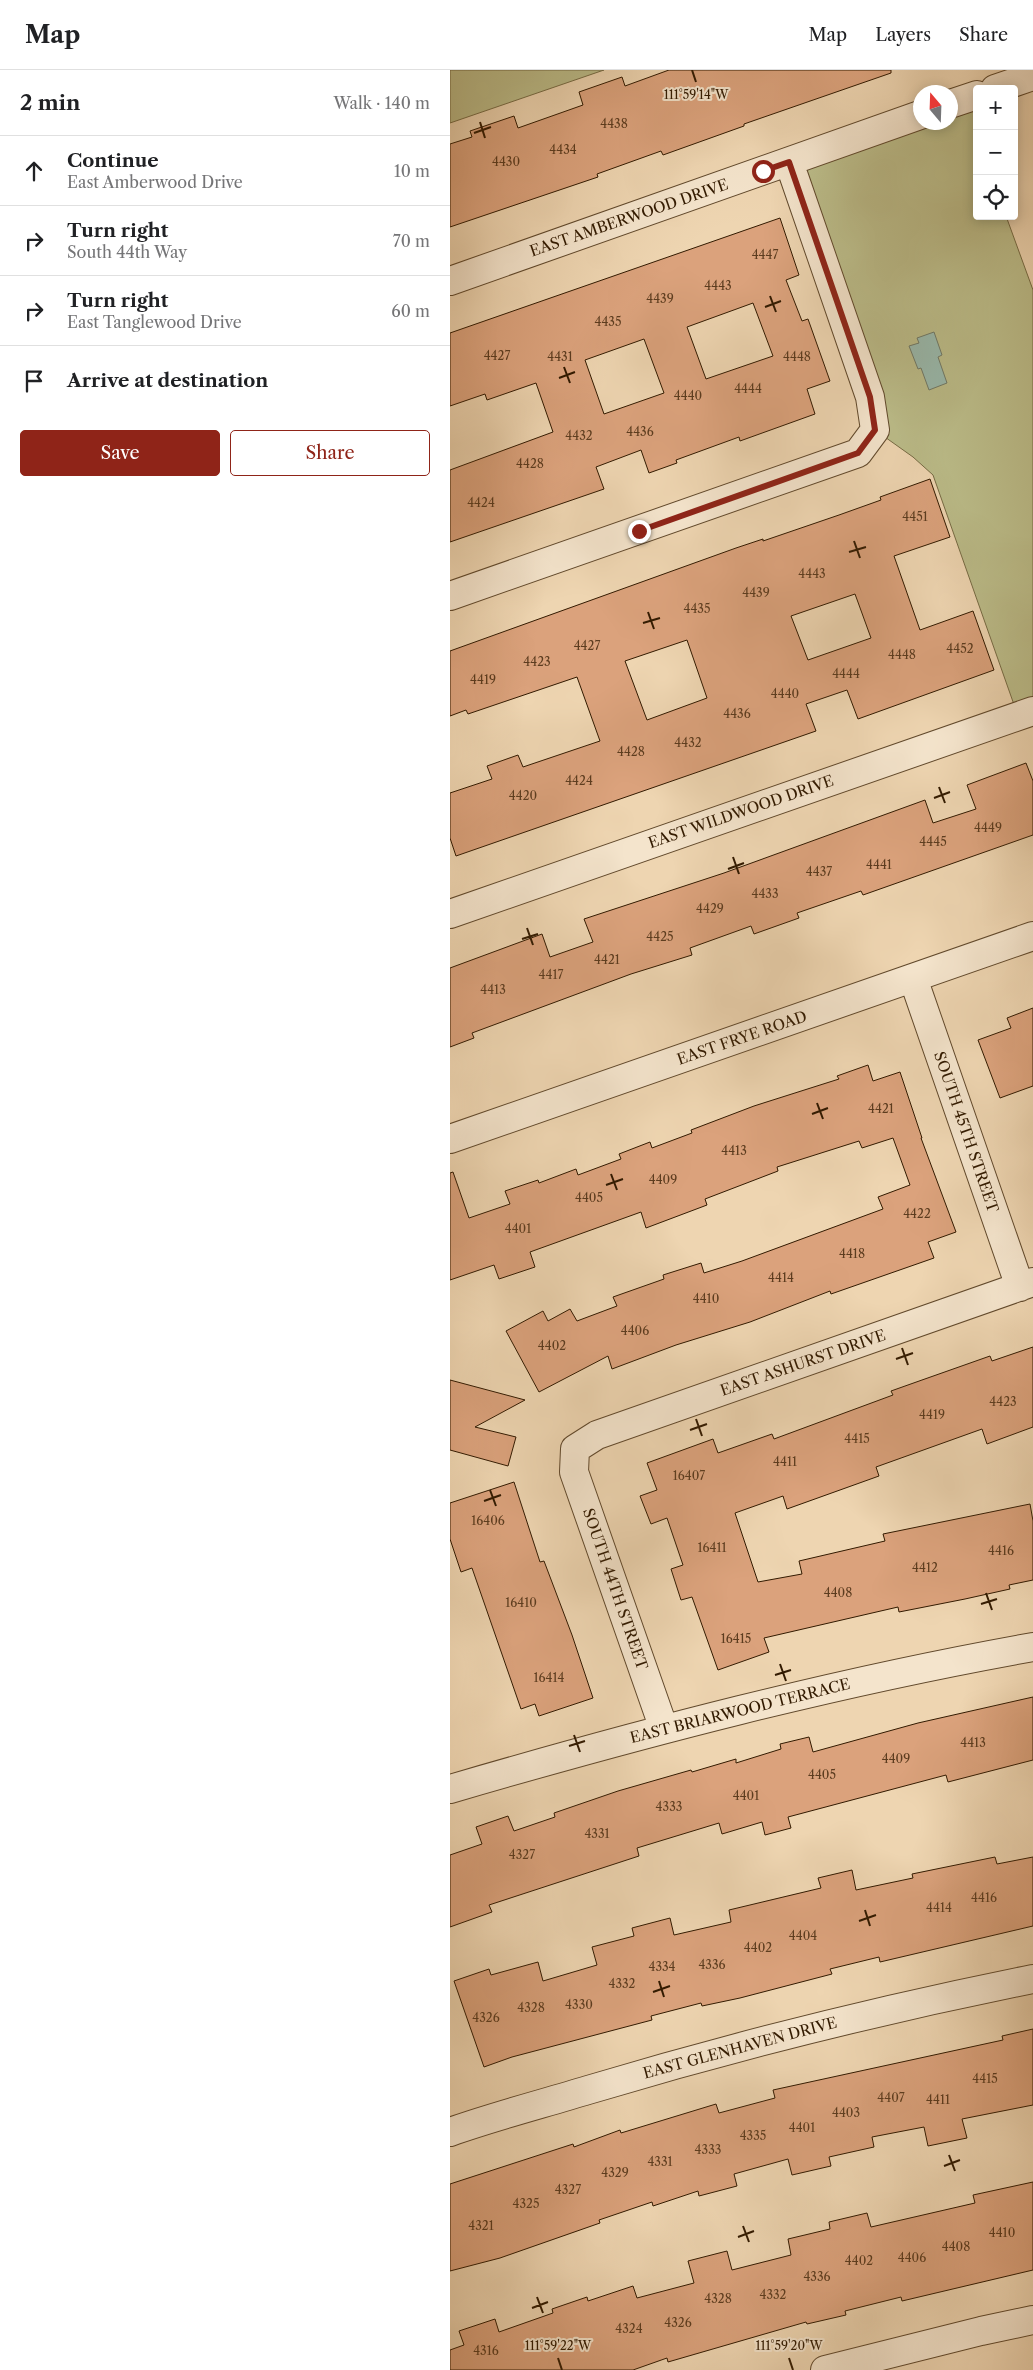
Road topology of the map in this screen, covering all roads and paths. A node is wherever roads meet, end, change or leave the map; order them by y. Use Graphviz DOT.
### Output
graph roads {
  1 [pos="1033,76"];
  2 [pos="1007,85"];
  3 [pos="973,96"];
  4 [pos="958,101"];
  5 [pos="913,118"];
  6 [pos="789,162"];
  7 [pos="450,281"];
  8 [pos="450,596"];
  9 [pos="1033,710"];
  10 [pos="450,914"];
  11 [pos="1033,936"];
  12 [pos="913,978"];
  13 [pos="450,1138"];
  14 [pos="1026,1284"];
  15 [pos="575,1449"];
  16 [pos="1033,1647"];
  17 [pos="664,1729"];
  18 [pos="450,1789"];
  19 [pos="1033,1980"];
  20 [pos="451,2127"];
  21 [pos="1033,2320"];
  22 [pos="860,2365"];
  23 [pos="825,2370"];
  1 -- 2 [label="street"];
  3 -- 4 [label="street"];
  5 -- 6 [label="street, EAST AMBERWOOD DRIVE"];
  6 -- 7 [label="street, EAST AMBERWOOD DRIVE"];
  6 -- 8 [label="street"];
  9 -- 10 [label="street, EAST WILDWOOD DRIVE"];
  11 -- 12 [label="street, EAST FRYE ROAD"];
  12 -- 13 [label="street, EAST FRYE ROAD"];
  12 -- 14 [label="street, SOUTH 45TH STREET"];
  14 -- 15 [label="street, EAST ASHURST DRIVE"];
  15 -- 17 [label="street, SOUTH 44TH STREET"];
  16 -- 17 [label="street, EAST BRIARWOOD TERRACE"];
  17 -- 18 [label="street, EAST BRIARWOOD TERRACE"];
  19 -- 20 [label="street, EAST GLENHAVEN DRIVE"];
  21 -- 22 [label="street"];
  22 -- 23 [label="street"];
}
